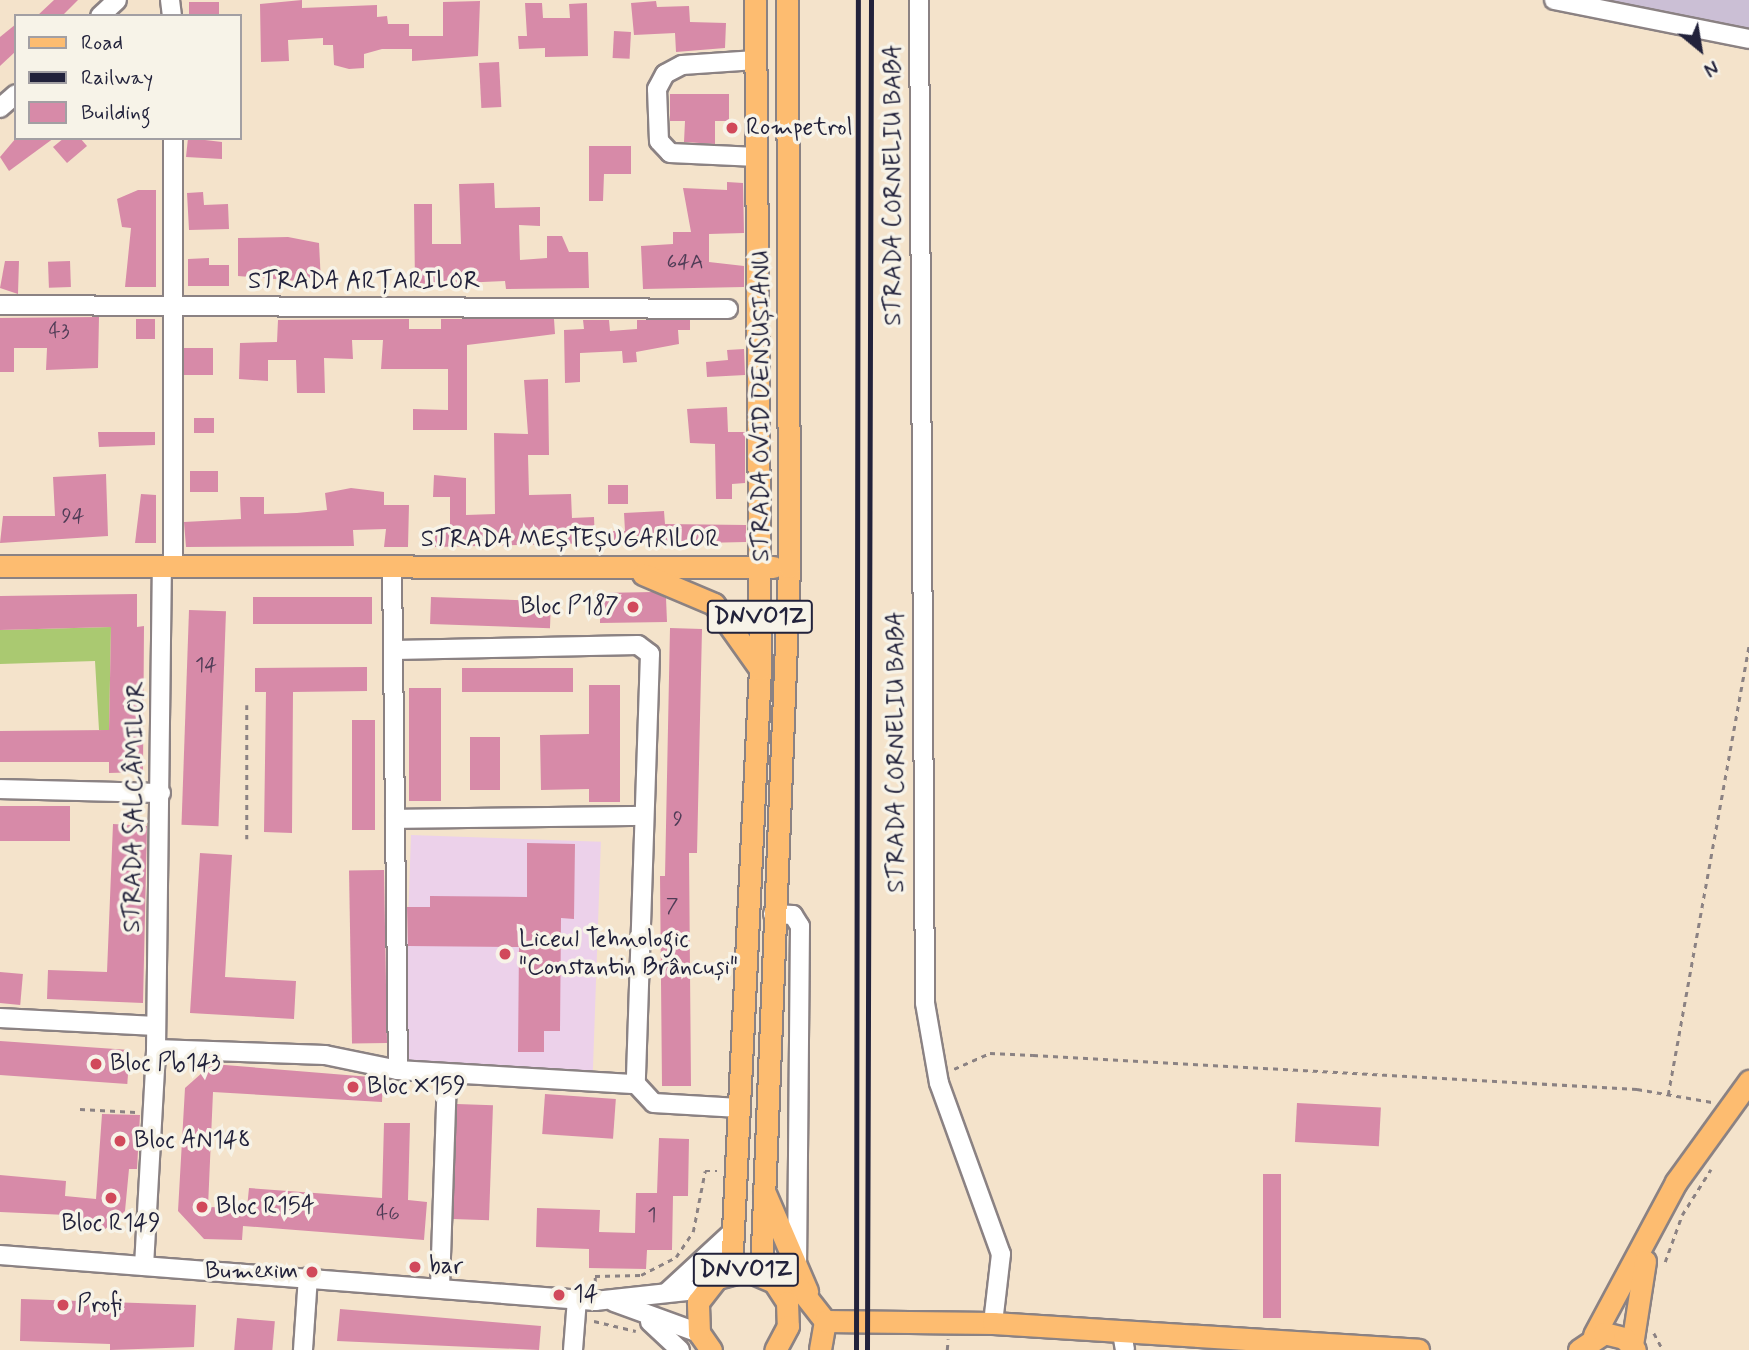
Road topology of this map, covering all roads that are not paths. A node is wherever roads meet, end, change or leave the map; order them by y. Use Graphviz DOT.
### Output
graph roads {
  1 [pos="117,0"];
  2 [pos="755,0"];
  3 [pos="787,0"];
  4 [pos="919,0"];
  5 [pos="1554,0"];
  6 [pos="102,14"];
  7 [pos="1749,39"];
  8 [pos="756,60"];
  9 [pos="14,96"];
  10 [pos="0,108"];
  11 [pos="173,140"];
  12 [pos="757,157"];
  13 [pos="0,305"];
  14 [pos="174,306"];
  15 [pos="728,309"];
  16 [pos="0,566"];
  17 [pos="168,566"];
  18 [pos="392,566"];
  19 [pos="789,567"];
  20 [pos="761,568"];
  21 [pos="631,570"];
  22 [pos="394,650"];
  23 [pos="760,669"];
  24 [pos="0,789"];
  25 [pos="160,793"];
  26 [pos="642,816"];
  27 [pos="395,819"];
  28 [pos="773,914"];
  29 [pos="768,1017"];
  30 [pos="797,1017"];
  31 [pos="0,1018"];
  32 [pos="156,1026"];
  33 [pos="156,1049"];
  34 [pos="398,1070"];
  35 [pos="447,1074"];
  36 [pos="1749,1081"];
  37 [pos="636,1083"];
  38 [pos="739,1108"];
  39 [pos="763,1115"];
  40 [pos="796,1118"];
  41 [pos="760,1182"];
  42 [pos="1653,1225"];
  43 [pos="730,1234"];
  44 [pos="0,1255"];
  45 [pos="144,1265"];
  46 [pos="797,1268"];
  47 [pos="731,1272"];
  48 [pos="763,1274"];
  49 [pos="308,1277"];
  50 [pos="440,1287"];
  51 [pos="705,1289"];
  52 [pos="807,1291"];
  53 [pos="658,1298"];
  54 [pos="586,1300"];
  55 [pos="614,1302"];
  56 [pos="993,1323"];
  57 [pos="647,1326"];
  58 [pos="820,1339"];
  59 [pos="705,1341"];
  60 [pos="1124,1341"];
  61 [pos="1581,1346"];
  62 [pos="1633,1347"];
  63 [pos="303,1350"];
  64 [pos="573,1350"];
  65 [pos="680,1350"];
  66 [pos="775,1350"];
  67 [pos="1418,1350"];
  1 -- 6 [label="street"];
  2 -- 8 [label="main road, STRADA OVID DENSUȘIANU / DNVO1Z"];
  3 -- 19 [label="main road, STRADA OVID DENSUȘIANU / DNVO1Z"];
  4 -- 56 [label="street, STRADA CORNELIU BABA"];
  5 -- 7 [label="street"];
  8 -- 12 [label="main road, STRADA OVID DENSUȘIANU / DNVO1Z"];
  8 -- 12 [label="street"];
  9 -- 10 [label="street"];
  11 -- 14 [label="street, STRADA SALCÂMILOR"];
  12 -- 20 [label="main road, STRADA OVID DENSUȘIANU / DNVO1Z"];
  13 -- 14 [label="street, STRADA ARȚARILOR"];
  14 -- 15 [label="street, STRADA ARȚARILOR"];
  14 -- 17 [label="street, STRADA SALCÂMILOR"];
  16 -- 17 [label="main road, STRADA MEȘTEȘUGARILOR"];
  17 -- 18 [label="main road, STRADA MEȘTEȘUGARILOR"];
  17 -- 25 [label="street, STRADA SALCÂMILOR"];
  18 -- 21 [label="main road, STRADA MEȘTEȘUGARILOR"];
  18 -- 22 [label="street, STRADA MEȘTEȘUGARILOR"];
  19 -- 20 [label="main road, STRADA MEȘTEȘUGARILOR"];
  19 -- 28 [label="main road, STRADA OVID DENSUȘIANU / DNVO1Z"];
  20 -- 21 [label="main road, STRADA MEȘTEȘUGARILOR"];
  20 -- 23 [label="main road, STRADA OVID DENSUȘIANU / DNVO1Z"];
  21 -- 23 [label="main road"];
  22 -- 26 [label="street"];
  22 -- 27 [label="street, STRADA MEȘTEȘUGARILOR"];
  23 -- 38 [label="main road, STRADA OVID DENSUȘIANU / DNVO1Z"];
  24 -- 25 [label="street"];
  25 -- 32 [label="street, STRADA SALCÂMILOR"];
  26 -- 27 [label="street"];
  26 -- 37 [label="street"];
  27 -- 34 [label="street"];
  28 -- 29 [label="main road, STRADA OVID DENSUȘIANU / DNVO1Z"];
  28 -- 30 [label="street"];
  29 -- 30 [label="street"];
  29 -- 39 [label="main road, STRADA OVID DENSUȘIANU / DNVO1Z"];
  30 -- 40 [label="street"];
  31 -- 32 [label="street"];
  32 -- 33 [label="street, STRADA SALCÂMILOR"];
  33 -- 34 [label="street"];
  33 -- 45 [label="street, STRADA SALCÂMILOR"];
  34 -- 35 [label="street"];
  35 -- 37 [label="street"];
  35 -- 50 [label="street"];
  36 -- 42 [label="main road"];
  37 -- 38 [label="street"];
  38 -- 43 [label="main road, STRADA OVID DENSUȘIANU / DNVO1Z"];
  39 -- 40 [label="street"];
  39 -- 41 [label="main road, STRADA OVID DENSUȘIANU / DNVO1Z"];
  40 -- 46 [label="street"];
  41 -- 46 [label="main road"];
  41 -- 48 [label="main road, STRADA OVID DENSUȘIANU / DNVO1Z"];
  42 -- 61 [label="main road"];
  42 -- 62 [label="main road"];
  43 -- 47 [label="main road, STRADA OVID DENSUȘIANU / DNVO1Z"];
  43 -- 53 [label="street"];
  44 -- 45 [label="street"];
  45 -- 49 [label="street"];
  46 -- 52 [label="main road"];
  47 -- 48 [label="main road, DNVO1Z"];
  47 -- 51 [label="main road, DNVO1Z"];
  48 -- 52 [label="main road"];
  48 -- 66 [label="main road, DNVO1Z"];
  49 -- 50 [label="street"];
  49 -- 63 [label="street"];
  50 -- 54 [label="street"];
  51 -- 53 [label="street"];
  51 -- 59 [label="main road, DNVO1Z"];
  52 -- 58 [label="main road"];
  53 -- 55 [label="street"];
  54 -- 55 [label="street"];
  54 -- 64 [label="street"];
  55 -- 57 [label="street"];
  56 -- 58 [label="main road"];
  56 -- 60 [label="main road"];
  57 -- 59 [label="street"];
  57 -- 65 [label="street"];
  60 -- 67 [label="main road"];
  61 -- 62 [label="main road"];
}
